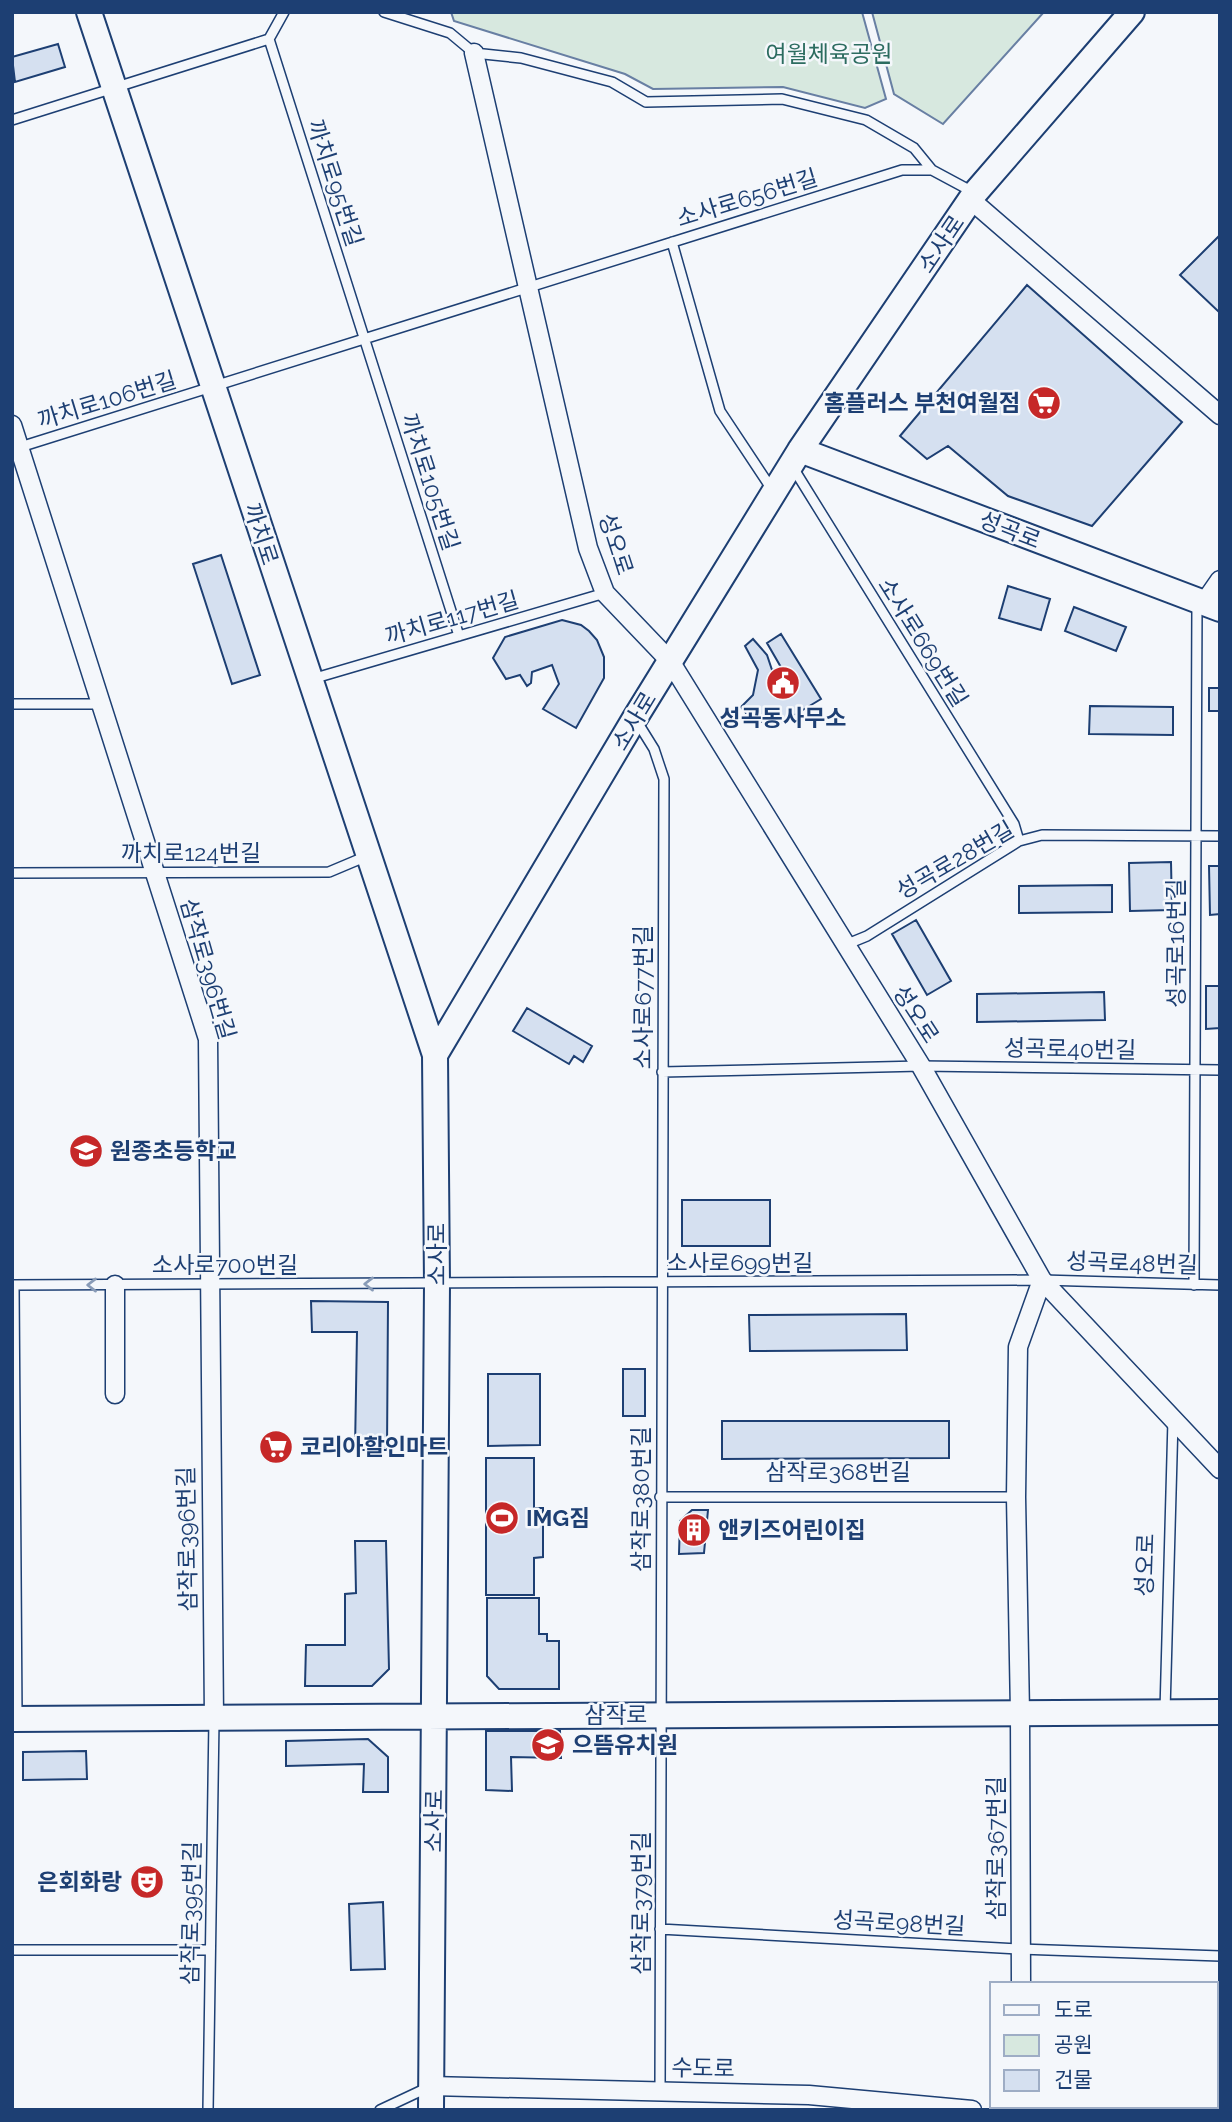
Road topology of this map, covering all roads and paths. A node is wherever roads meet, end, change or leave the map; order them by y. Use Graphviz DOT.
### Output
graph roads {
  1 [pos="89,12"];
  2 [pos="284,12"];
  3 [pos="384,12"];
  4 [pos="1132,12"];
  5 [pos="269,40"];
  6 [pos="474,53"];
  7 [pos="114,88"];
  8 [pos="12,120"];
  9 [pos="932,170"];
  10 [pos="973,197"];
  11 [pos="671,242"];
  12 [pos="528,288"];
  13 [pos="365,339"];
  14 [pos="212,387"];
  15 [pos="1220,415"];
  16 [pos="12,425"];
  17 [pos="16,449"];
  18 [pos="796,457"];
  19 [pos="774,493"];
  20 [pos="1220,580"];
  21 [pos="606,593"];
  22 [pos="1207,605"];
  23 [pos="459,636"];
  24 [pos="670,661"];
  25 [pos="309,680"];
  26 [pos="12,704"];
  27 [pos="101,704"];
  28 [pos="635,718"];
  29 [pos="1196,836"];
  30 [pos="1220,836"];
  31 [pos="1019,841"];
  32 [pos="368,856"];
  33 [pos="12,873"];
  34 [pos="155,873"];
  35 [pos="844,946"];
  36 [pos="435,1055"];
  37 [pos="921,1066"];
  38 [pos="1195,1070"];
  39 [pos="1220,1070"];
  40 [pos="662,1072"];
  41 [pos="1042,1280"];
  42 [pos="661,1283"];
  43 [pos="209,1284"];
  44 [pos="437,1284"];
  45 [pos="13,1285"];
  46 [pos="115,1285"];
  47 [pos="1194,1285"];
  48 [pos="1220,1285"];
  49 [pos="115,1394"];
  50 [pos="1173,1419"];
  51 [pos="1220,1469"];
  52 [pos="660,1497"];
  53 [pos="1016,1497"];
  54 [pos="1165,1712"];
  55 [pos="1220,1712"];
  56 [pos="1020,1713"];
  57 [pos="660,1714"];
  58 [pos="435,1715"];
  59 [pos="214,1718"];
  60 [pos="15,1719"];
  61 [pos="660,1928"];
  62 [pos="1020,1949"];
  63 [pos="12,1950"];
  64 [pos="209,1950"];
  65 [pos="1220,1956"];
  66 [pos="1021,1982"];
  67 [pos="660,2091"];
  68 [pos="431,2098"];
  69 [pos="208,2110"];
  70 [pos="380,2110"];
  71 [pos="972,2110"];
  1 -- 7 [label="street, 까치로"];
  2 -- 5 [label="lane"];
  3 -- 6 [label="lane"];
  4 -- 10 [label="street, 소사로"];
  5 -- 7 [label="lane"];
  5 -- 13 [label="lane, 까치로95번길"];
  6 -- 9 [label="lane"];
  6 -- 12 [label="street, 성오로"];
  7 -- 8 [label="lane"];
  7 -- 14 [label="street, 까치로"];
  9 -- 10 [label="lane"];
  9 -- 11 [label="lane, 소사로656번길"];
  10 -- 15 [label="street"];
  10 -- 18 [label="street, 소사로"];
  11 -- 12 [label="lane, 소사로656번길"];
  11 -- 19 [label="lane"];
  12 -- 13 [label="lane"];
  12 -- 21 [label="street, 성오로"];
  13 -- 14 [label="lane"];
  13 -- 23 [label="lane, 까치로105번길"];
  14 -- 17 [label="lane, 까치로106번길"];
  14 -- 25 [label="street, 까치로"];
  16 -- 17 [label="street, 삼작로396번길"];
  17 -- 27 [label="street, 삼작로396번길"];
  18 -- 19 [label="street, 소사로"];
  18 -- 22 [label="street, 성곡로"];
  18 -- 31 [label="lane, 소사로669번길"];
  19 -- 24 [label="street, 소사로"];
  20 -- 22 [label="street"];
  21 -- 23 [label="lane, 까치로117번길"];
  21 -- 24 [label="street, 성오로"];
  22 -- 29 [label="lane, 성곡로16번길"];
  23 -- 25 [label="lane, 까치로117번길"];
  24 -- 28 [label="street, 소사로"];
  24 -- 35 [label="street, 성오로"];
  25 -- 32 [label="street, 까치로"];
  26 -- 27 [label="lane"];
  27 -- 34 [label="street, 삼작로396번길"];
  28 -- 36 [label="street, 소사로"];
  28 -- 40 [label="lane, 소사로677번길"];
  29 -- 30 [label="lane, 성곡로28번길"];
  29 -- 31 [label="lane, 성곡로28번길"];
  29 -- 38 [label="lane, 성곡로16번길"];
  31 -- 35 [label="lane, 성곡로28번길"];
  32 -- 34 [label="lane, 까치로124번길"];
  32 -- 36 [label="street, 까치로"];
  33 -- 34 [label="lane, 까치로124번길"];
  34 -- 43 [label="street, 삼작로396번길"];
  35 -- 37 [label="street, 성오로"];
  36 -- 44 [label="street, 소사로"];
  37 -- 38 [label="lane, 성곡로40번길"];
  37 -- 40 [label="lane, 성오로"];
  37 -- 41 [label="street, 성오로"];
  38 -- 39 [label="lane, 성곡로40번길"];
  38 -- 47 [label="lane, 성곡로16번길"];
  40 -- 42 [label="lane, 소사로677번길"];
  41 -- 42 [label="lane, 소사로699번길"];
  41 -- 47 [label="lane, 성곡로48번길"];
  41 -- 50 [label="street, 성오로"];
  41 -- 53 [label="street"];
  42 -- 44 [label="lane, 소사로699번길"];
  42 -- 52 [label="lane, 삼작로380번길"];
  44 -- 43 [label="lane, 소사로700번길, one-way"];
  43 -- 46 [label="lane, 소사로700번길"];
  43 -- 59 [label="street, 삼작로396번길"];
  44 -- 58 [label="street, 소사로"];
  46 -- 45 [label="lane, 소사로700번길, one-way"];
  45 -- 60 [label="lane"];
  46 -- 49 [label="street"];
  47 -- 48 [label="lane, 성곡로48번길"];
  50 -- 51 [label="street, 성오로"];
  50 -- 54 [label="lane, 성오로"];
  52 -- 53 [label="lane, 삼작로368번길"];
  52 -- 57 [label="lane, 삼작로380번길"];
  53 -- 56 [label="street"];
  54 -- 55 [label="street, 삼작로"];
  54 -- 56 [label="street, 삼작로"];
  56 -- 57 [label="street, 삼작로"];
  56 -- 62 [label="street, 삼작로367번길"];
  57 -- 58 [label="street, 삼작로"];
  57 -- 61 [label="lane, 삼작로379번길"];
  58 -- 59 [label="street, 삼작로"];
  58 -- 68 [label="street, 소사로"];
  59 -- 60 [label="street, 삼작로"];
  59 -- 64 [label="lane, 삼작로395번길"];
  61 -- 62 [label="lane, 성곡로98번길"];
  61 -- 67 [label="lane, 삼작로379번길"];
  62 -- 65 [label="lane, 성곡로98번길"];
  62 -- 66 [label="street, 삼작로367번길"];
  63 -- 64 [label="lane"];
  64 -- 69 [label="lane, 삼작로395번길"];
  67 -- 68 [label="street, 수도로"];
  67 -- 71 [label="street, 수도로"];
  68 -- 70 [label="lane"];
}
